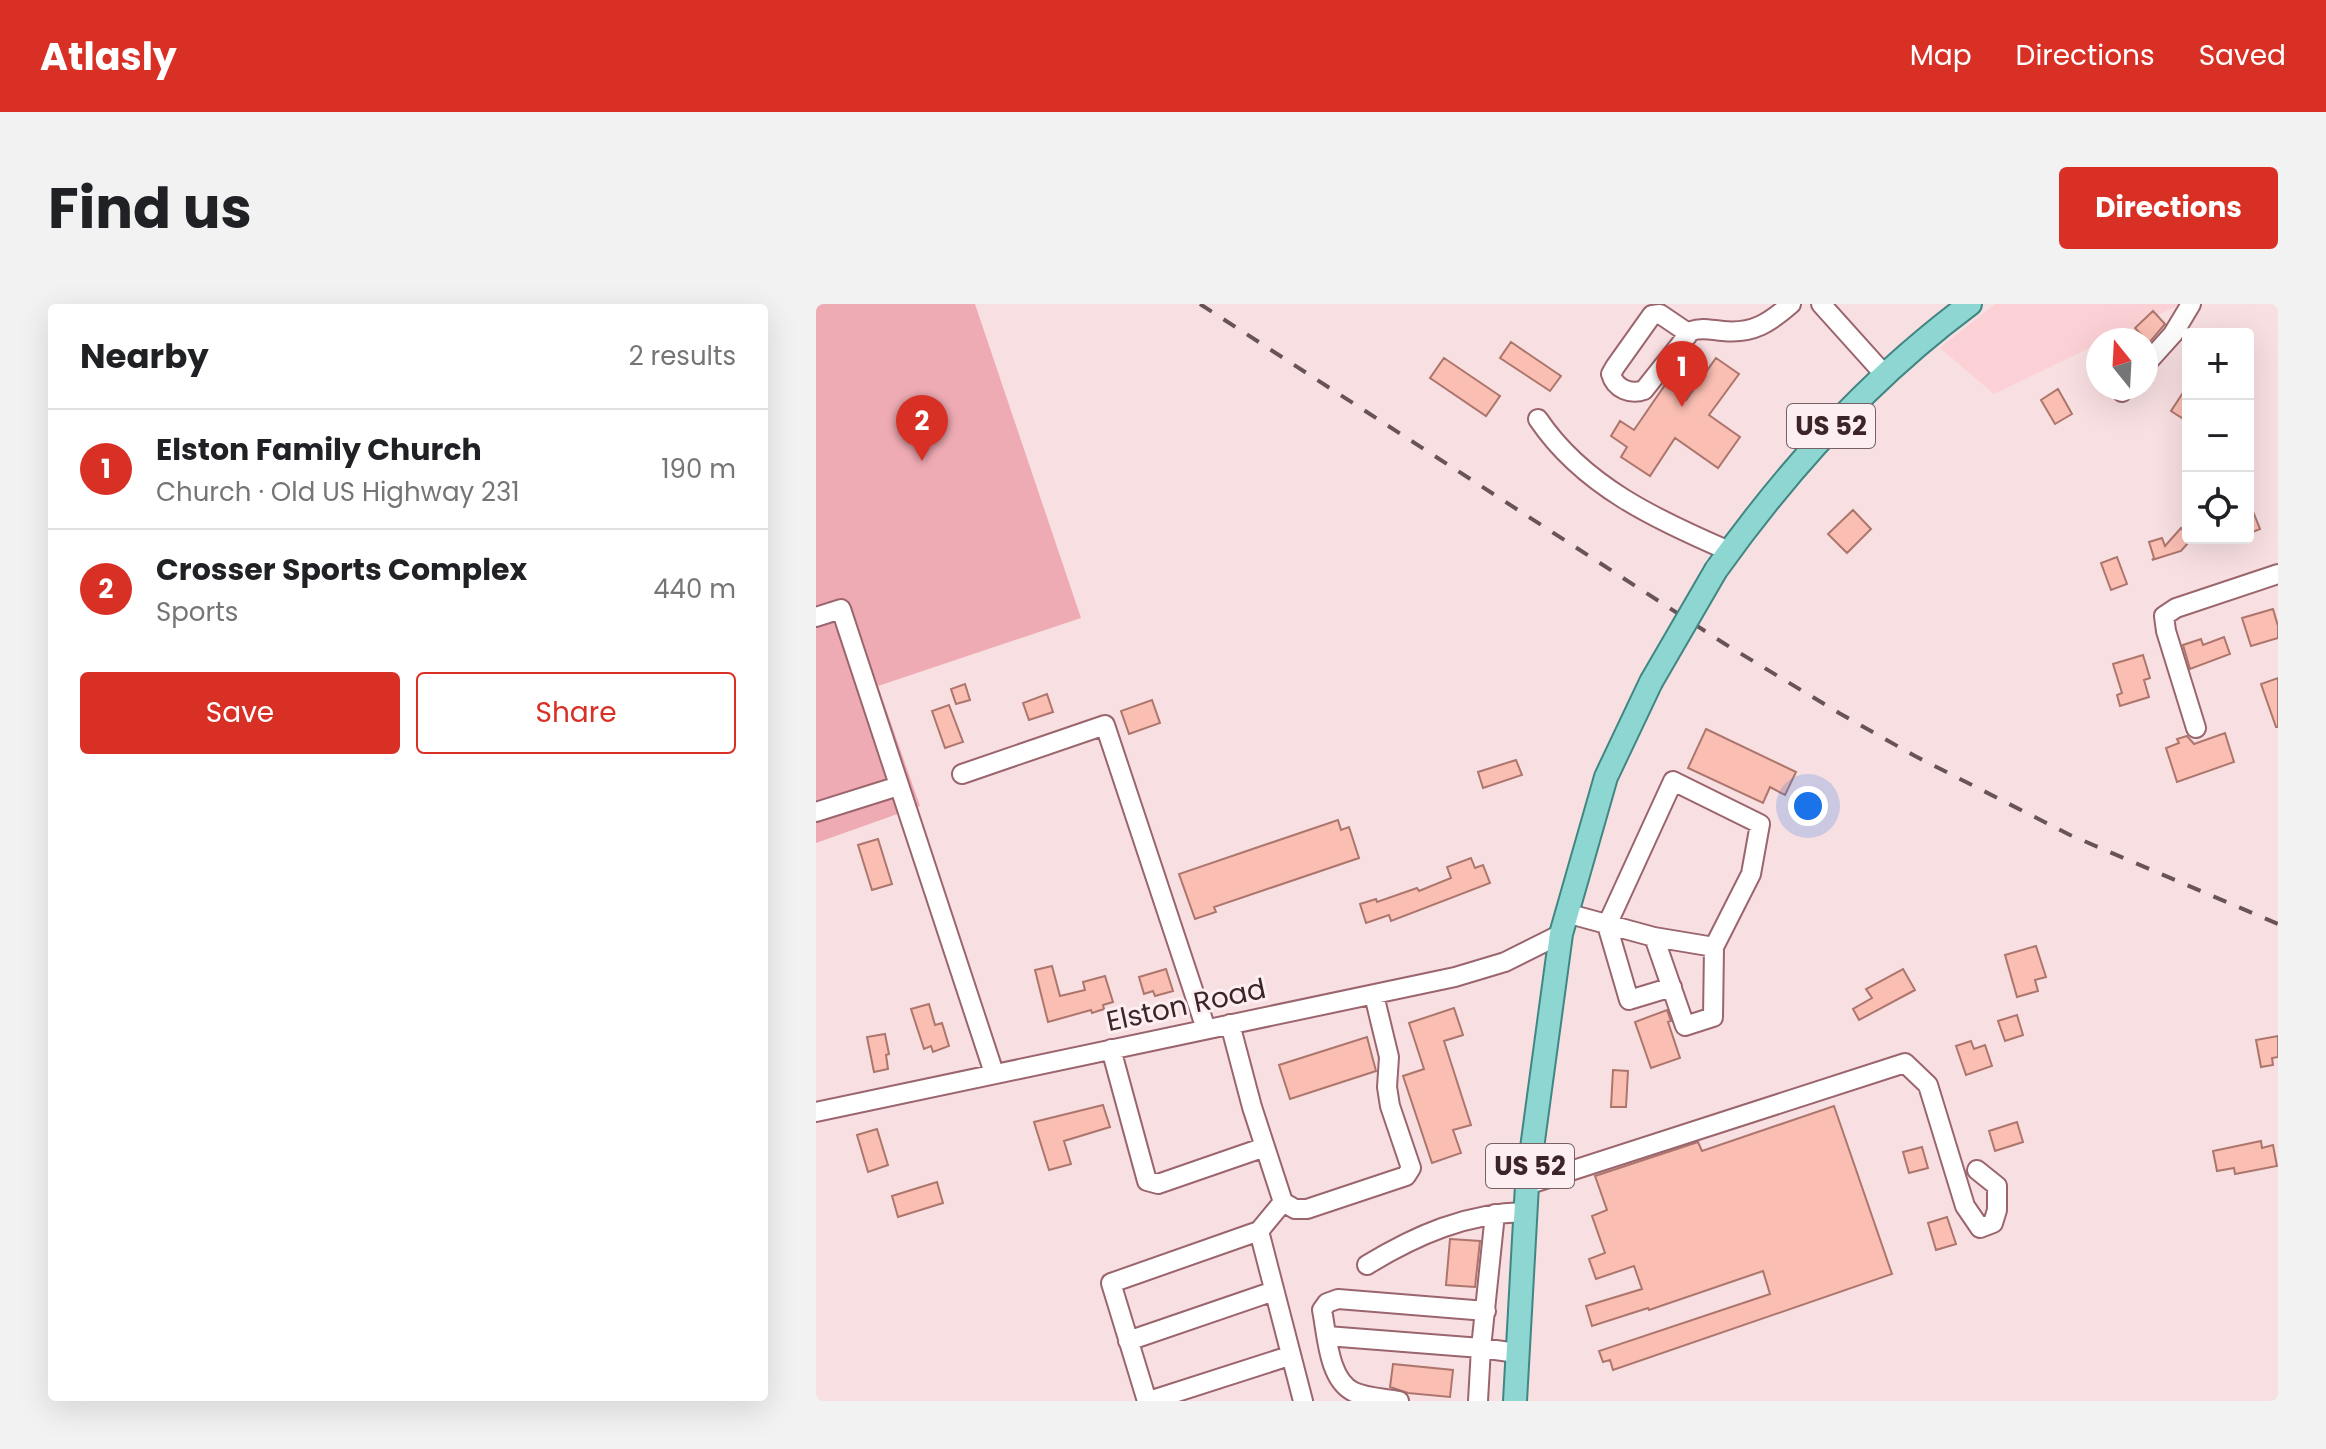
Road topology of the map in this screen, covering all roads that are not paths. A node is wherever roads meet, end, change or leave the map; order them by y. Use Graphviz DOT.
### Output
graph roads {
  1 [pos="1791,304"];
  2 [pos="1821,304"];
  3 [pos="1970,304"];
  4 [pos="2191,304"];
  5 [pos="1688,333"];
  6 [pos="2158,351"];
  7 [pos="1884,374"];
  8 [pos="1538,419"];
  9 [pos="1729,551"];
  10 [pos="2278,574"];
  11 [pos="816,617"];
  12 [pos="2196,728"];
  13 [pos="962,774"];
  14 [pos="889,789"];
  15 [pos="816,812"];
  16 [pos="1564,923"];
  17 [pos="1607,925"];
  18 [pos="1654,937"];
  19 [pos="1714,947"];
  20 [pos="1672,987"];
  21 [pos="1374,995"];
  22 [pos="1230,1024"];
  23 [pos="1206,1029"];
  24 [pos="1111,1049"];
  25 [pos="994,1073"];
  26 [pos="816,1112"];
  27 [pos="1265,1147"];
  28 [pos="1977,1170"];
  29 [pos="1527,1185"];
  30 [pos="1283,1202"];
  31 [pos="1525,1212"];
  32 [pos="1495,1214"];
  33 [pos="1259,1231"];
  34 [pos="1367,1265"];
  35 [pos="1274,1291"];
  36 [pos="1486,1311"];
  37 [pos="1327,1336"];
  38 [pos="1128,1341"];
  39 [pos="1481,1348"];
  40 [pos="1517,1353"];
  41 [pos="1289,1356"];
  42 [pos="1148,1401"];
  43 [pos="1303,1401"];
  44 [pos="1399,1401"];
  45 [pos="1478,1401"];
  46 [pos="1515,1401"];
  1 -- 5 [label="street"];
  2 -- 7 [label="street"];
  3 -- 7 [label="main road, US 52"];
  4 -- 6 [label="street"];
  5 -- 5 [label="street"];
  7 -- 9 [label="main road, US 52"];
  8 -- 9 [label="street"];
  9 -- 16 [label="main road, US 52, bridge"];
  10 -- 12 [label="street"];
  11 -- 25 [label="street"];
  13 -- 23 [label="street"];
  14 -- 15 [label="street"];
  16 -- 17 [label="street"];
  16 -- 21 [label="street, Elston Road"];
  16 -- 29 [label="main road, US 52"];
  17 -- 18 [label="street"];
  17 -- 19 [label="street"];
  17 -- 20 [label="street"];
  18 -- 19 [label="street"];
  18 -- 20 [label="street"];
  19 -- 20 [label="street"];
  21 -- 22 [label="street, Elston Road"];
  21 -- 30 [label="street"];
  22 -- 23 [label="street, Elston Road"];
  22 -- 27 [label="street"];
  23 -- 24 [label="street, Elston Road"];
  24 -- 25 [label="street, Elston Road"];
  24 -- 27 [label="street"];
  25 -- 26 [label="street, Elston Road"];
  27 -- 30 [label="street"];
  28 -- 29 [label="street"];
  29 -- 31 [label="main road, US 52"];
  30 -- 33 [label="street"];
  31 -- 32 [label="street"];
  31 -- 40 [label="main road, US 52"];
  32 -- 34 [label="street"];
  32 -- 36 [label="street"];
  33 -- 35 [label="street"];
  33 -- 38 [label="street"];
  35 -- 38 [label="street"];
  35 -- 41 [label="street"];
  36 -- 37 [label="street"];
  36 -- 39 [label="street"];
  37 -- 39 [label="street"];
  37 -- 44 [label="street"];
  38 -- 42 [label="street"];
  39 -- 40 [label="street"];
  39 -- 45 [label="street"];
  40 -- 46 [label="main road, US 52"];
  41 -- 42 [label="street"];
  41 -- 43 [label="street"];
}
